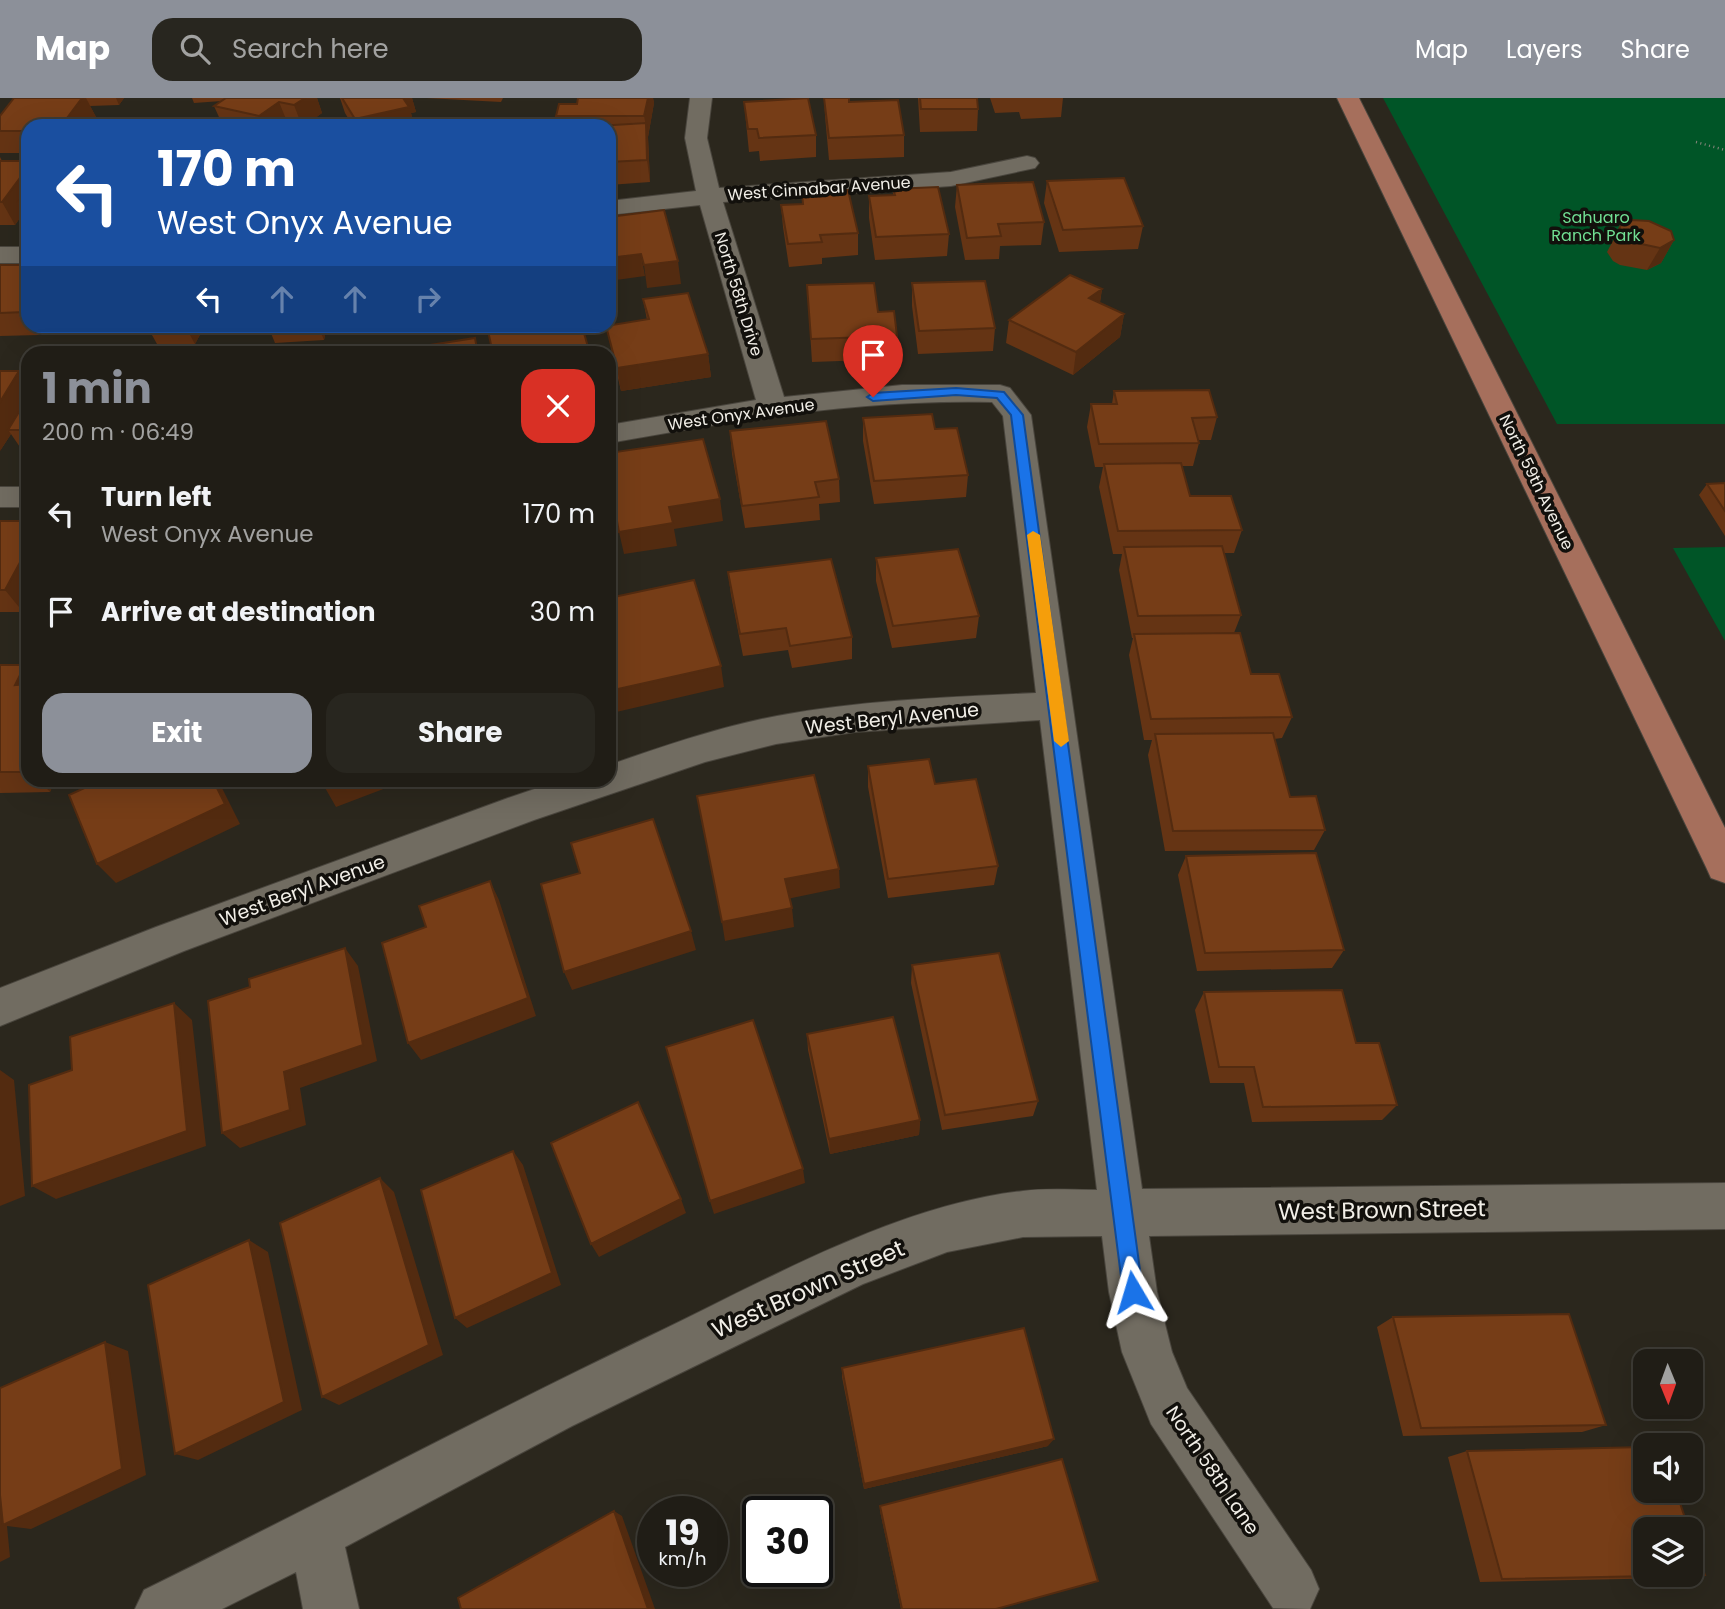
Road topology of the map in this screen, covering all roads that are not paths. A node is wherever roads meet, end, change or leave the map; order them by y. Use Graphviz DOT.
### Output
graph roads {
  1 [pos="701,98"];
  2 [pos="1348,98"];
  3 [pos="1027,163"];
  4 [pos="709,196"];
  5 [pos="616,207"];
  6 [pos="0,255"];
  7 [pos="21,255"];
  8 [pos="1000,394"];
  9 [pos="773,408"];
  10 [pos="616,433"];
  11 [pos="0,497"];
  12 [pos="21,497"];
  13 [pos="1056,706"];
  14 [pos="616,777"];
  15 [pos="587,787"];
  16 [pos="1725,867"];
  17 [pos="0,1007"];
  18 [pos="1725,1206"];
  19 [pos="1122,1213"];
  20 [pos="316,1534"];
  21 [pos="1292,1589"];
  22 [pos="163,1609"];
  23 [pos="331,1609"];
  1 -- 4 [label="street, North 58th Drive"];
  2 -- 16 [label="main road, North 59th Avenue"];
  3 -- 4 [label="street, West Cinnabar Avenue"];
  4 -- 5 [label="street, West Cinnabar Avenue"];
  4 -- 9 [label="street, North 58th Drive"];
  6 -- 7 [label="street"];
  8 -- 9 [label="street, West Onyx Avenue"];
  8 -- 13 [label="street, North 58th Lane"];
  9 -- 10 [label="street, West Onyx Avenue"];
  11 -- 12 [label="street"];
  13 -- 14 [label="street, West Beryl Avenue"];
  13 -- 19 [label="street, North 58th Lane"];
  15 -- 17 [label="street, West Beryl Avenue"];
  18 -- 19 [label="street, West Brown Street"];
  19 -- 20 [label="street, West Brown Street"];
  19 -- 21 [label="street, North 58th Lane"];
  20 -- 22 [label="street, West Brown Street"];
  20 -- 23 [label="street"];
}
